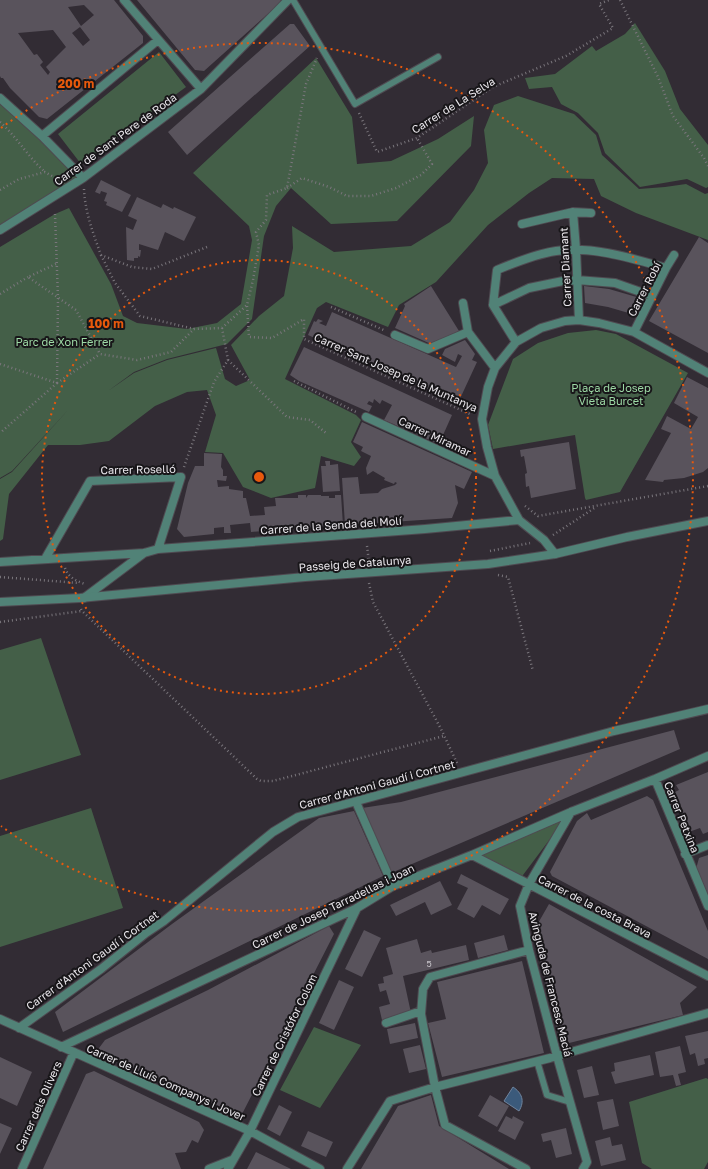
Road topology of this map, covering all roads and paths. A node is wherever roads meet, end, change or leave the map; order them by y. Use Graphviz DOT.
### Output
graph roads {
  1 [pos="124,0"];
  2 [pos="288,0"];
  3 [pos="293,0"];
  4 [pos="609,0"];
  5 [pos="620,0"];
  6 [pos="158,40"];
  7 [pos="321,48"];
  8 [pos="438,57"];
  9 [pos="201,89"];
  10 [pos="0,98"];
  11 [pos="355,104"];
  12 [pos="0,122"];
  13 [pos="42,136"];
  14 [pos="417,138"];
  15 [pos="708,166"];
  16 [pos="45,172"];
  17 [pos="83,178"];
  18 [pos="70,186"];
  19 [pos="287,188"];
  20 [pos="0,190"];
  21 [pos="573,212"];
  22 [pos="591,213"];
  23 [pos="55,214"];
  24 [pos="522,224"];
  25 [pos="0,230"];
  26 [pos="207,247"];
  27 [pos="576,250"];
  28 [pos="101,255"];
  29 [pos="674,255"];
  30 [pos="56,264"];
  31 [pos="666,268"];
  32 [pos="28,277"];
  33 [pos="577,280"];
  34 [pos="0,294"];
  35 [pos="652,296"];
  36 [pos="58,298"];
  37 [pos="462,303"];
  38 [pos="247,305"];
  39 [pos="493,305"];
  40 [pos="331,307"];
  41 [pos="579,320"];
  42 [pos="222,328"];
  43 [pos="194,329"];
  44 [pos="468,332"];
  45 [pos="634,332"];
  46 [pos="395,335"];
  47 [pos="516,342"];
  48 [pos="100,354"];
  49 [pos="228,360"];
  50 [pos="0,364"];
  51 [pos="495,368"];
  52 [pos="708,374"];
  53 [pos="294,381"];
  54 [pos="57,383"];
  55 [pos="366,417"];
  56 [pos="482,419"];
  57 [pos="0,433"];
  58 [pos="326,433"];
  59 [pos="495,476"];
  60 [pos="181,477"];
  61 [pos="708,486"];
  62 [pos="523,504"];
  63 [pos="596,507"];
  64 [pos="519,520"];
  65 [pos="708,522"];
  66 [pos="544,540"];
  67 [pos="368,546"];
  68 [pos="158,549"];
  69 [pos="486,552"];
  70 [pos="144,553"];
  71 [pos="555,554"];
  72 [pos="64,558"];
  73 [pos="45,559"];
  74 [pos="369,561"];
  75 [pos="374,561"];
  76 [pos="0,562"];
  77 [pos="369,572"];
  78 [pos="498,575"];
  79 [pos="0,577"];
  80 [pos="79,583"];
  81 [pos="102,585"];
  82 [pos="82,598"];
  83 [pos="0,602"];
  84 [pos="82,611"];
  85 [pos="0,622"];
  86 [pos="533,671"];
  87 [pos="708,709"];
  88 [pos="444,736"];
  89 [pos="708,756"];
  90 [pos="461,773"];
  91 [pos="655,779"];
  92 [pos="356,802"];
  93 [pos="571,812"];
  94 [pos="708,845"];
  95 [pos="685,854"];
  96 [pos="472,855"];
  97 [pos="529,884"];
  98 [pos="393,886"];
  99 [pos="708,906"];
  100 [pos="357,908"];
  101 [pos="529,950"];
  102 [pos="708,976"];
  103 [pos="421,1011"];
  104 [pos="708,1013"];
  105 [pos="0,1019"];
  106 [pos="386,1024"];
  107 [pos="19,1028"];
  108 [pos="61,1047"];
  109 [pos="74,1052"];
  110 [pos="557,1056"];
  111 [pos="537,1061"];
  112 [pos="435,1087"];
  113 [pos="570,1102"];
  114 [pos="250,1132"];
  115 [pos="232,1160"];
  116 [pos="22,1169"];
  117 [pos="209,1169"];
  118 [pos="228,1169"];
  119 [pos="320,1169"];
  120 [pos="347,1169"];
  121 [pos="526,1169"];
  122 [pos="583,1169"];
  1 -- 6 [label="street"];
  2 -- 9 [label="street, Carrer de Sant Pere de Roda"];
  3 -- 7 [label="lane"];
  4 -- 14 [label="path, Carrer de La Selva"];
  5 -- 15 [label="path"];
  6 -- 9 [label="street"];
  6 -- 13 [label="street"];
  7 -- 11 [label="lane"];
  7 -- 19 [label="path"];
  8 -- 11 [label="lane"];
  9 -- 17 [label="street, Carrer de Sant Pere de Roda"];
  10 -- 13 [label="street"];
  11 -- 14 [label="path, Carrer de La Selva"];
  12 -- 16 [label="path"];
  13 -- 17 [label="street"];
  14 -- 19 [label="path"];
  16 -- 18 [label="path"];
  16 -- 20 [label="path"];
  17 -- 18 [label="street, Carrer de Sant Pere de Roda"];
  17 -- 28 [label="path"];
  18 -- 25 [label="street, Carrer de Sant Pere de Roda"];
  19 -- 38 [label="path"];
  21 -- 22 [label="street"];
  21 -- 24 [label="street"];
  21 -- 27 [label="street, Carrer Diamant"];
  23 -- 30 [label="path"];
  26 -- 28 [label="path"];
  27 -- 31 [label="street"];
  27 -- 33 [label="street, Carrer Diamant"];
  27 -- 39 [label="street"];
  28 -- 43 [label="path"];
  29 -- 31 [label="street, Carrer Robí"];
  30 -- 32 [label="path"];
  30 -- 36 [label="path"];
  31 -- 35 [label="street, Carrer Robí"];
  32 -- 34 [label="path"];
  32 -- 36 [label="path"];
  33 -- 35 [label="street"];
  33 -- 39 [label="street"];
  33 -- 41 [label="street, Carrer Diamant"];
  35 -- 45 [label="street, Carrer Robí"];
  36 -- 48 [label="path"];
  36 -- 54 [label="path"];
  37 -- 44 [label="street"];
  38 -- 42 [label="path"];
  38 -- 56 [label="path, Carrer Sant Josep de la Muntanya"];
  39 -- 47 [label="street"];
  40 -- 46 [label="path"];
  41 -- 45 [label="street"];
  41 -- 47 [label="street"];
  42 -- 43 [label="path"];
  42 -- 49 [label="path"];
  43 -- 48 [label="path"];
  44 -- 46 [label="street"];
  44 -- 51 [label="street"];
  45 -- 52 [label="street"];
  47 -- 51 [label="street"];
  48 -- 54 [label="path"];
  49 -- 58 [label="path"];
  49 -- 60 [label="path"];
  50 -- 54 [label="path"];
  51 -- 56 [label="street"];
  53 -- 55 [label="path"];
  54 -- 57 [label="path"];
  55 -- 59 [label="street, Carrer Miramar"];
  56 -- 59 [label="street"];
  59 -- 64 [label="street"];
  60 -- 68 [label="street, Carrer Roselló"];
  60 -- 73 [label="street, Carrer Roselló"];
  61 -- 63 [label="path"];
  62 -- 63 [label="path"];
  63 -- 66 [label="path"];
  64 -- 66 [label="street"];
  64 -- 68 [label="street, Carrer de la Senda del Molí"];
  65 -- 71 [label="street, Passeig de Catalunya"];
  66 -- 69 [label="path"];
  66 -- 71 [label="street"];
  67 -- 74 [label="path"];
  68 -- 70 [label="street, Carrer de la Senda del Molí"];
  70 -- 72 [label="street, Carrer de la Senda del Molí"];
  70 -- 81 [label="street, Carrer de la Senda del Molí"];
  71 -- 77 [label="street, Passeig de Catalunya"];
  72 -- 73 [label="street, Carrer de la Senda del Molí"];
  72 -- 80 [label="path"];
  73 -- 76 [label="street, Carrer de la Senda del Molí"];
  74 -- 75 [label="path"];
  74 -- 77 [label="path"];
  77 -- 82 [label="street, Passeig de Catalunya"];
  77 -- 88 [label="path"];
  78 -- 86 [label="path"];
  79 -- 80 [label="path"];
  80 -- 81 [label="path"];
  80 -- 82 [label="path"];
  81 -- 82 [label="street, Carrer de la Senda del Molí"];
  82 -- 83 [label="street, Passeig de Catalunya"];
  82 -- 84 [label="path"];
  84 -- 85 [label="path"];
  84 -- 88 [label="path"];
  87 -- 90 [label="street, Carrer d'Antoni Gaudí i Cortnet"];
  88 -- 90 [label="path"];
  89 -- 91 [label="street, Carrer de Josep Tarradellas i Joan"];
  90 -- 92 [label="street, Carrer d'Antoni Gaudí i Cortnet"];
  91 -- 93 [label="street, Carrer de Josep Tarradellas i Joan"];
  91 -- 95 [label="street, Carrer Petxina"];
  92 -- 98 [label="street"];
  92 -- 107 [label="street, Carrer d'Antoni Gaudí i Cortnet"];
  93 -- 96 [label="street, Carrer de Josep Tarradellas i Joan"];
  93 -- 97 [label="street, Avinguda de Francesc Maciá"];
  94 -- 95 [label="street"];
  95 -- 99 [label="street, Carrer Petxina"];
  96 -- 97 [label="street, Carrer de la costa Brava"];
  96 -- 98 [label="street, Carrer de Josep Tarradellas i Joan"];
  97 -- 101 [label="street, Avinguda de Francesc Maciá"];
  97 -- 102 [label="street, Carrer de la costa Brava"];
  98 -- 100 [label="street, Carrer de Josep Tarradellas i Joan"];
  100 -- 108 [label="street, Carrer de Josep Tarradellas i Joan"];
  100 -- 114 [label="street, Carrer de Cristófor Colom"];
  101 -- 103 [label="street"];
  101 -- 110 [label="street, Avinguda de Francesc Maciá"];
  103 -- 106 [label="street"];
  103 -- 112 [label="street"];
  104 -- 110 [label="street"];
  105 -- 107 [label="street, Carrer de Lluís Companys i Jover"];
  107 -- 108 [label="street, Carrer de Lluís Companys i Jover"];
  108 -- 109 [label="street, Carrer de Lluís Companys i Jover"];
  109 -- 114 [label="street, Carrer de Lluís Companys i Jover"];
  109 -- 116 [label="street, Carrer dels Olivers"];
  110 -- 111 [label="street"];
  110 -- 113 [label="street, Avinguda de Francesc Maciá"];
  111 -- 112 [label="street"];
  111 -- 113 [label="lane"];
  112 -- 120 [label="street"];
  112 -- 121 [label="street"];
  113 -- 122 [label="street, Avinguda de Francesc Maciá"];
  114 -- 115 [label="street, Carrer de Cristófor Colom"];
  114 -- 119 [label="street, Carrer de Lluís Companys i Jover"];
  115 -- 117 [label="street"];
  115 -- 118 [label="street, Carrer de Cristófor Colom"];
}
